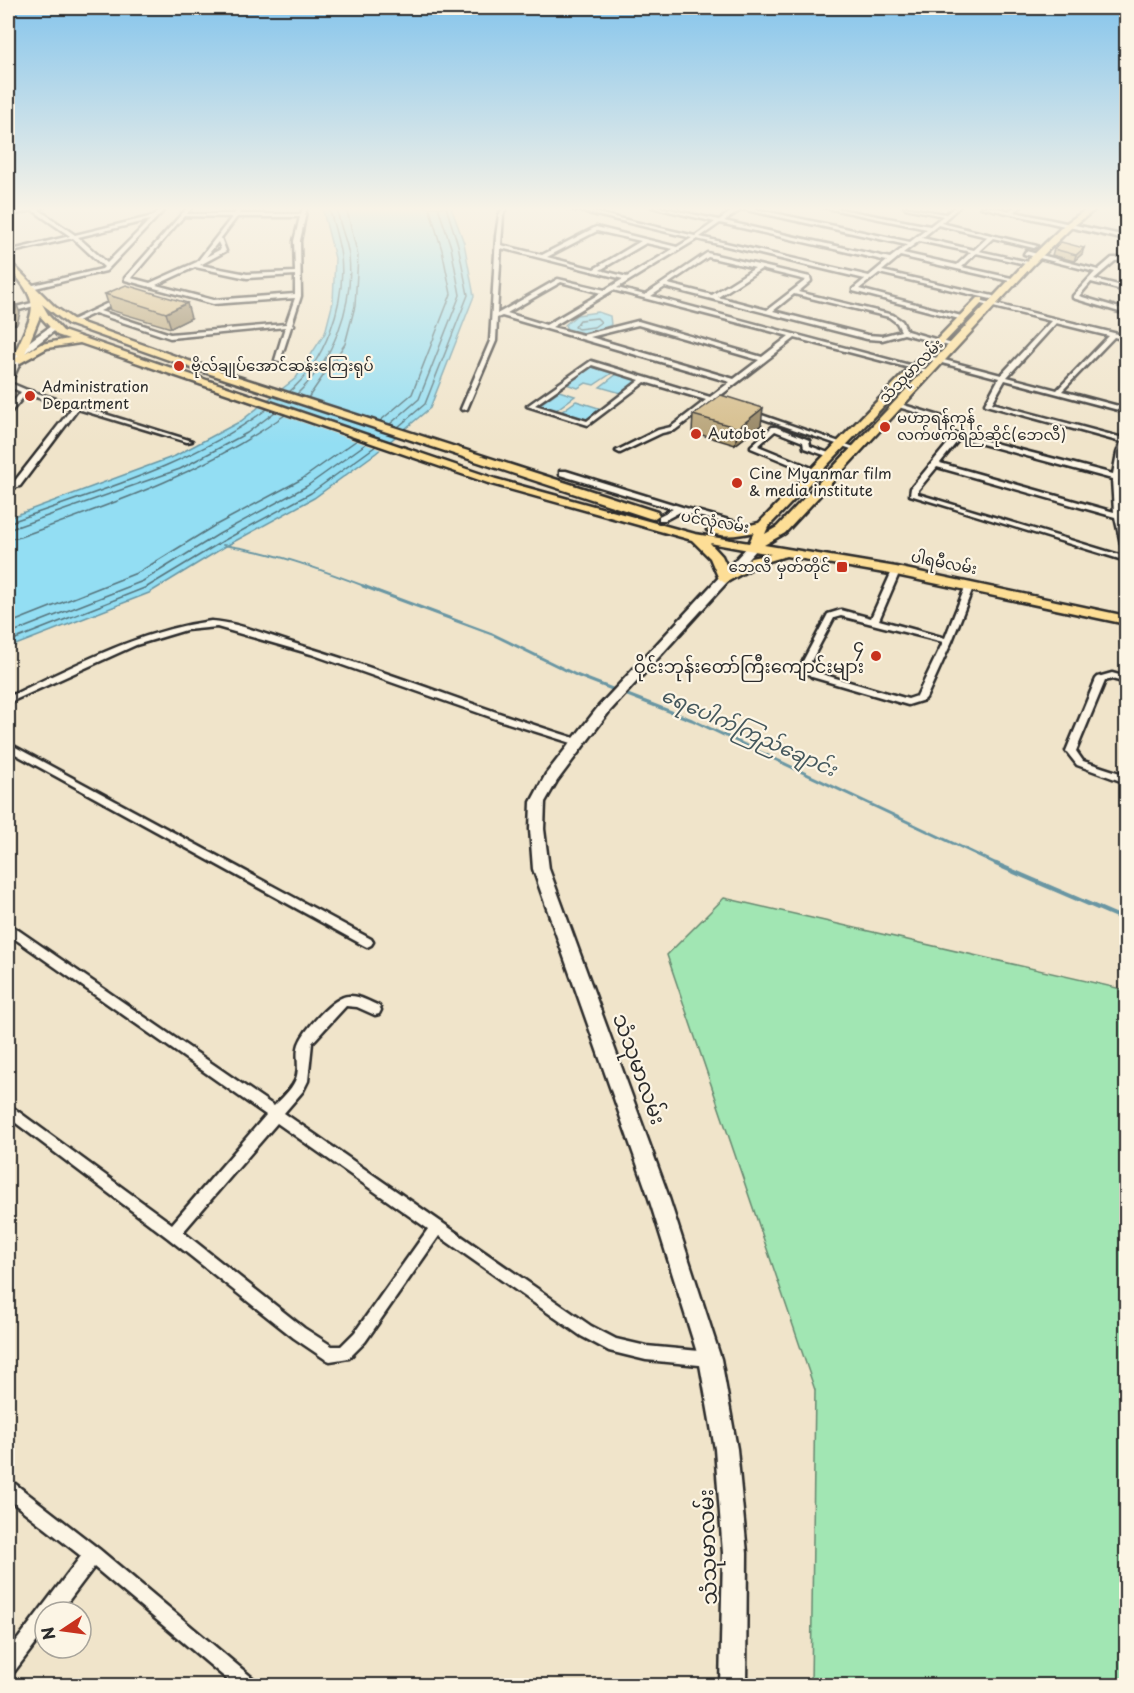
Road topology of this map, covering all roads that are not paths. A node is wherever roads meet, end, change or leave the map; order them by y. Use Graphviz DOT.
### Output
graph roads {
  1 [pos="36,286"];
  2 [pos="150,286"];
  3 [pos="298,286"];
  4 [pos="496,286"];
  5 [pos="550,286"];
  6 [pos="583,286"];
  7 [pos="616,286"];
  8 [pos="663,286"];
  9 [pos="669,286"];
  10 [pos="731,286"];
  11 [pos="799,286"];
  12 [pos="860,286"];
  13 [pos="966,286"];
  14 [pos="984,286"];
  15 [pos="994,286"];
  16 [pos="1000,286"];
  17 [pos="1009,286"];
  18 [pos="1086,286"];
  19 [pos="31,287"];
  20 [pos="612,288"];
  21 [pos="141,290"];
  22 [pos="990,290"];
  23 [pos="605,292"];
  24 [pos="792,292"];
  25 [pos="131,294"];
  26 [pos="298,296"];
  27 [pos="646,297"];
  28 [pos="714,297"];
  29 [pos="994,302"];
  30 [pos="36,304"];
  31 [pos="52,309"];
  32 [pos="8,311"];
  33 [pos="95,311"];
  34 [pos="769,311"];
  35 [pos="1126,312"];
  36 [pos="502,314"];
  37 [pos="963,318"];
  38 [pos="493,319"];
  39 [pos="1055,320"];
  40 [pos="71,322"];
  41 [pos="291,325"];
  42 [pos="547,327"];
  43 [pos="54,328"];
  44 [pos="904,332"];
  45 [pos="1114,334"];
  46 [pos="793,336"];
  47 [pos="583,338"];
  48 [pos="1126,338"];
  49 [pos="81,341"];
  50 [pos="940,342"];
  51 [pos="953,345"];
  52 [pos="19,357"];
  53 [pos="925,357"];
  54 [pos="763,359"];
  55 [pos="279,360"];
  56 [pos="939,361"];
  57 [pos="186,363"];
  58 [pos="914,368"];
  59 [pos="929,371"];
  60 [pos="1003,377"];
  61 [pos="8,378"];
  62 [pos="645,379"];
  63 [pos="735,381"];
  64 [pos="8,384"];
  65 [pos="25,391"];
  66 [pos="1058,392"];
  67 [pos="710,399"];
  68 [pos="897,405"];
  69 [pos="78,406"];
  70 [pos="732,406"];
  71 [pos="464,409"];
  72 [pos="743,410"];
  73 [pos="1126,410"];
  74 [pos="871,411"];
  75 [pos="8,412"];
  76 [pos="888,416"];
  77 [pos="958,436"];
  78 [pos="1126,440"];
  79 [pos="189,441"];
  80 [pos="840,444"];
  81 [pos="856,449"];
  82 [pos="620,451"];
  83 [pos="830,455"];
  84 [pos="935,464"];
  85 [pos="814,472"];
  86 [pos="563,473"];
  87 [pos="1116,478"];
  88 [pos="1126,480"];
  89 [pos="8,488"];
  90 [pos="679,509"];
  91 [pos="1116,515"];
  92 [pos="662,518"];
  93 [pos="1126,518"];
  94 [pos="732,522"];
  95 [pos="763,526"];
  96 [pos="781,530"];
  97 [pos="697,533"];
  98 [pos="754,546"];
  99 [pos="1126,548"];
  100 [pos="811,555"];
  101 [pos="1126,559"];
  102 [pos="896,571"];
  103 [pos="725,579"];
  104 [pos="970,585"];
  105 [pos="1126,620"];
  106 [pos="874,622"];
  107 [pos="948,641"];
  108 [pos="1126,680"];
  109 [pos="8,700"];
  110 [pos="578,742"];
  111 [pos="8,746"];
  112 [pos="1126,778"];
  113 [pos="8,928"];
  114 [pos="367,942"];
  115 [pos="375,1010"];
  116 [pos="8,1110"];
  117 [pos="274,1114"];
  118 [pos="437,1227"];
  119 [pos="173,1233"];
  120 [pos="710,1359"];
  121 [pos="8,1489"];
  122 [pos="93,1555"];
  123 [pos="58,1600"];
  124 [pos="33,1633"];
  125 [pos="8,1666"];
  126 [pos="249,1686"];
  127 [pos="733,1686"];
  1 -- 19 [label="street"];
  2 -- 21 [label="street"];
  2 -- 26 [label="street"];
  3 -- 26 [label="street"];
  4 -- 38 [label="street"];
  5 -- 36 [label="street"];
  6 -- 23 [label="street"];
  7 -- 20 [label="street"];
  8 -- 27 [label="street"];
  9 -- 28 [label="street"];
  10 -- 28 [label="street"];
  11 -- 24 [label="street"];
  12 -- 37 [label="street"];
  13 -- 22 [label="street"];
  14 -- 22 [label="street"];
  15 -- 22 [label="main road, သံသုမာလမ်း"];
  16 -- 22 [label="street"];
  17 -- 29 [label="main road, သံသုမာလမ်း"];
  18 -- 35 [label="street"];
  19 -- 30 [label="main road"];
  19 -- 31 [label="main road"];
  20 -- 23 [label="street"];
  20 -- 27 [label="street"];
  22 -- 29 [label="street"];
  22 -- 37 [label="main road, သံသုမာလမ်း"];
  23 -- 42 [label="street"];
  24 -- 34 [label="street"];
  24 -- 44 [label="street"];
  25 -- 33 [label="street"];
  26 -- 41 [label="street"];
  27 -- 46 [label="street"];
  28 -- 34 [label="street"];
  29 -- 39 [label="street"];
  29 -- 51 [label="main road, သံသုမာလမ်း"];
  30 -- 32 [label="street"];
  30 -- 43 [label="main road"];
  30 -- 52 [label="main road"];
  31 -- 40 [label="main road"];
  31 -- 43 [label="main road"];
  33 -- 40 [label="street"];
  33 -- 41 [label="street"];
  34 -- 44 [label="street"];
  36 -- 38 [label="street"];
  36 -- 42 [label="street"];
  37 -- 50 [label="main road, သံသုမာလမ်း"];
  38 -- 71 [label="street"];
  39 -- 45 [label="street"];
  39 -- 60 [label="street"];
  40 -- 57 [label="main road"];
  41 -- 55 [label="street"];
  42 -- 47 [label="street"];
  43 -- 49 [label="main road"];
  43 -- 52 [label="main road"];
  43 -- 57 [label="main road"];
  44 -- 50 [label="street"];
  45 -- 48 [label="street"];
  45 -- 66 [label="street"];
  46 -- 54 [label="street"];
  46 -- 58 [label="street"];
  47 -- 54 [label="street"];
  47 -- 63 [label="street"];
  49 -- 52 [label="main road"];
  49 -- 97 [label="main road, ပင်လုံလမ်း"];
  50 -- 51 [label="street"];
  50 -- 53 [label="main road, သံသုမာလမ်း"];
  51 -- 56 [label="main road, သံသုမာလမ်း"];
  52 -- 61 [label="main road"];
  53 -- 56 [label="street"];
  53 -- 58 [label="main road, သံသုမာလမ်း"];
  54 -- 63 [label="street"];
  56 -- 59 [label="main road, သံသုမာလမ်း"];
  56 -- 60 [label="street"];
  57 -- 92 [label="main road, ပင်လုံလမ်း"];
  58 -- 59 [label="street"];
  58 -- 74 [label="main road, သံသုမာလမ်း"];
  59 -- 68 [label="main road, သံသုမာလမ်း"];
  60 -- 66 [label="street"];
  60 -- 78 [label="street"];
  62 -- 62 [label="street"];
  62 -- 67 [label="street"];
  63 -- 67 [label="street"];
  64 -- 65 [label="street"];
  65 -- 69 [label="street"];
  65 -- 75 [label="street"];
  66 -- 73 [label="street"];
  67 -- 70 [label="street"];
  67 -- 82 [label="street"];
  68 -- 76 [label="main road, သံသုမာလမ်း"];
  68 -- 77 [label="street"];
  69 -- 79 [label="street"];
  69 -- 89 [label="street"];
  72 -- 80 [label="street"];
  74 -- 76 [label="main road"];
  74 -- 80 [label="main road, သံသုမာလမ်း"];
  76 -- 81 [label="main road, သံသုမာလမ်း"];
  77 -- 84 [label="street"];
  77 -- 87 [label="street"];
  78 -- 87 [label="street"];
  80 -- 81 [label="street"];
  80 -- 83 [label="main road, သံသုမာလမ်း"];
  81 -- 96 [label="main road, သံသုမာလမ်း"];
  83 -- 85 [label="main road, သံသုမာလမ်း"];
  83 -- 85 [label="street"];
  84 -- 91 [label="street"];
  84 -- 101 [label="street"];
  85 -- 95 [label="main road, သံသုမာလမ်း"];
  86 -- 90 [label="street"];
  87 -- 88 [label="street"];
  87 -- 91 [label="street"];
  90 -- 92 [label="street"];
  90 -- 94 [label="street"];
  91 -- 93 [label="street"];
  91 -- 99 [label="street"];
  92 -- 97 [label="main road, ပင်လုံလမ်း"];
  95 -- 97 [label="main road"];
  95 -- 98 [label="main road, သံသုမာလမ်း"];
  96 -- 98 [label="main road, သံသုမာလမ်း"];
  96 -- 100 [label="main road"];
  97 -- 98 [label="main road, ပင်လုံလမ်း"];
  97 -- 103 [label="main road"];
  98 -- 100 [label="main road, ပါရမီလမ်း"];
  98 -- 103 [label="main road, သံသုမာလမ်း"];
  100 -- 102 [label="main road, ပါရမီလမ်း"];
  100 -- 103 [label="main road"];
  102 -- 104 [label="main road, ပါရမီလမ်း"];
  102 -- 106 [label="street"];
  103 -- 110 [label="main road, သံသုမာလမ်း"];
  104 -- 105 [label="main road, ပါရမီလမ်း"];
  104 -- 107 [label="street"];
  106 -- 107 [label="street"];
  106 -- 107 [label="street"];
  108 -- 112 [label="street"];
  109 -- 110 [label="street"];
  110 -- 120 [label="main road, သံသုမာလမ်း"];
  111 -- 114 [label="street"];
  113 -- 117 [label="street"];
  115 -- 117 [label="street"];
  116 -- 119 [label="street"];
  117 -- 118 [label="street"];
  117 -- 119 [label="street"];
  118 -- 119 [label="street"];
  118 -- 120 [label="street"];
  120 -- 127 [label="main road, သံသုမာလမ်း"];
  121 -- 122 [label="street"];
  122 -- 123 [label="street"];
  122 -- 126 [label="street"];
  124 -- 125 [label="street"];
}
